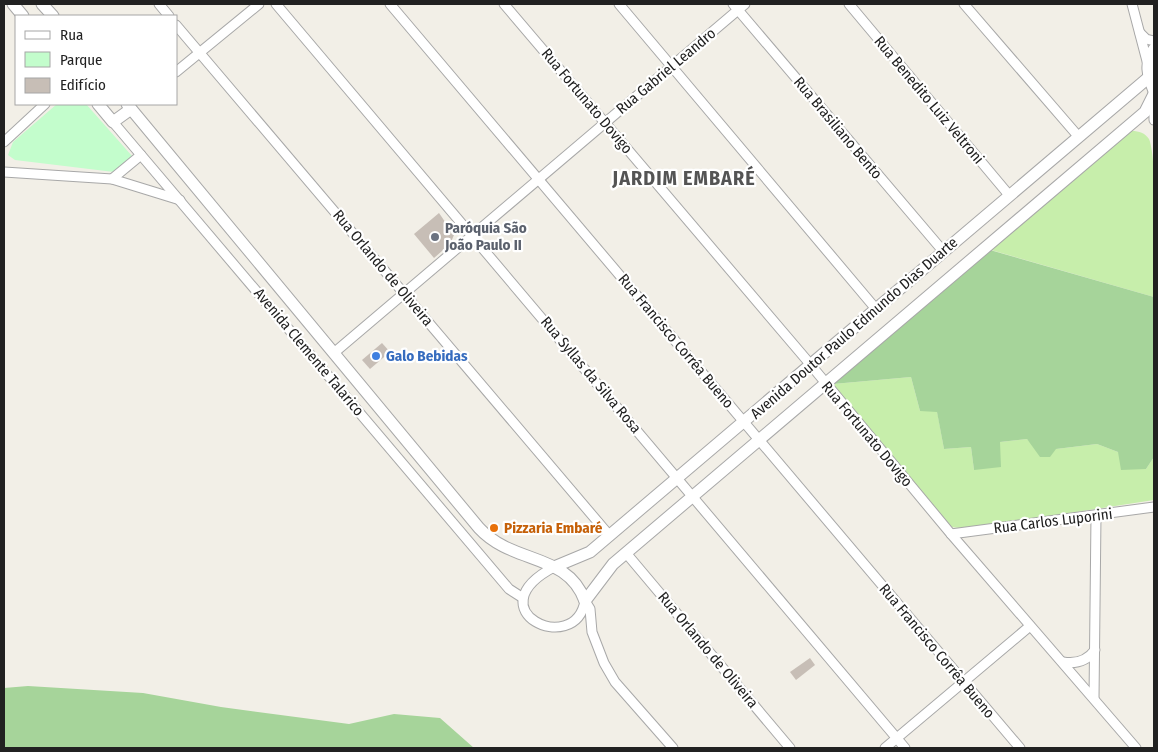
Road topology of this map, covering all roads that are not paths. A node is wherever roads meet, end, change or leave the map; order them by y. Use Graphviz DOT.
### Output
graph roads {
  1 [pos="13,4"];
  2 [pos="42,4"];
  3 [pos="159,4"];
  4 [pos="259,4"];
  5 [pos="276,4"];
  6 [pos="390,4"];
  7 [pos="504,4"];
  8 [pos="620,4"];
  9 [pos="849,4"];
  10 [pos="964,4"];
  11 [pos="1132,4"];
  12 [pos="739,6"];
  13 [pos="22,15"];
  14 [pos="52,15"];
  15 [pos="168,15"];
  16 [pos="178,27"];
  17 [pos="1139,33"];
  18 [pos="1154,41"];
  19 [pos="1154,49"];
  20 [pos="200,53"];
  21 [pos="1148,61"];
  22 [pos="672,65"];
  23 [pos="178,70"];
  24 [pos="1148,78"];
  25 [pos="1154,94"];
  26 [pos="44,105"];
  27 [pos="99,105"];
  28 [pos="132,105"];
  29 [pos="1154,120"];
  30 [pos="113,122"];
  31 [pos="605,122"];
  32 [pos="1078,136"];
  33 [pos="4,142"];
  34 [pos="141,154"];
  35 [pos="4,172"];
  36 [pos="112,179"];
  37 [pos="540,180"];
  38 [pos="1008,195"];
  39 [pos="181,200"];
  40 [pos="473,235"];
  41 [pos="943,251"];
  42 [pos="403,292"];
  43 [pos="876,309"];
  44 [pos="335,352"];
  45 [pos="810,364"];
  46 [pos="826,385"];
  47 [pos="744,422"];
  48 [pos="758,441"];
  49 [pos="678,478"];
  50 [pos="692,495"];
  51 [pos="1154,507"];
  52 [pos="1096,516"];
  53 [pos="951,534"];
  54 [pos="609,535"];
  55 [pos="626,553"];
  56 [pos="554,567"];
  57 [pos="523,598"];
  58 [pos="586,601"];
  59 [pos="1030,626"];
  60 [pos="1095,650"];
  61 [pos="1062,662"];
  62 [pos="962,681"];
  63 [pos="1094,698"];
  64 [pos="896,738"];
  65 [pos="673,748"];
  66 [pos="790,748"];
  67 [pos="885,748"];
  68 [pos="905,748"];
  69 [pos="1020,748"];
  70 [pos="1136,748"];
  1 -- 13 [label="street"];
  2 -- 14 [label="street"];
  3 -- 15 [label="street"];
  4 -- 20 [label="street"];
  5 -- 40 [label="street, Rua Syllas da Silva Rosa"];
  6 -- 37 [label="street, Rua Francisco Corrêa Bueno"];
  7 -- 31 [label="street, Rua Fortunato Dovigo"];
  8 -- 22 [label="street"];
  9 -- 38 [label="street, Rua Benedito Luiz Veltroni"];
  10 -- 32 [label="street"];
  11 -- 17 [label="street"];
  12 -- 22 [label="street, Rua Gabriel Leandro"];
  12 -- 41 [label="street, Rua Brasiliano Bento"];
  16 -- 20 [label="street, Rua Orlando de Oliveira"];
  17 -- 18 [label="street"];
  17 -- 21 [label="street"];
  19 -- 21 [label="street"];
  20 -- 23 [label="street"];
  20 -- 42 [label="street, Rua Orlando de Oliveira"];
  21 -- 24 [label="street"];
  22 -- 31 [label="street, Rua Gabriel Leandro"];
  22 -- 43 [label="street"];
  24 -- 25 [label="street"];
  24 -- 32 [label="street, Avenida Doutor Paulo Edmundo Dias Duarte"];
  25 -- 29 [label="street"];
  25 -- 46 [label="street, Avenida Doutor Paulo Edmundo Dias Duarte"];
  26 -- 33 [label="street"];
  27 -- 30 [label="street, Avenida Clemente Talarico"];
  28 -- 30 [label="street"];
  28 -- 44 [label="street, Avenida Clemente Talarico"];
  30 -- 34 [label="street, Avenida Clemente Talarico"];
  31 -- 37 [label="street, Rua Gabriel Leandro"];
  31 -- 45 [label="street, Rua Fortunato Dovigo"];
  32 -- 38 [label="street, Avenida Doutor Paulo Edmundo Dias Duarte"];
  34 -- 36 [label="street"];
  34 -- 39 [label="street, Avenida Clemente Talarico"];
  35 -- 36 [label="street"];
  36 -- 39 [label="street"];
  37 -- 40 [label="street, Rua Gabriel Leandro"];
  37 -- 47 [label="street, Rua Francisco Corrêa Bueno"];
  38 -- 41 [label="street, Avenida Doutor Paulo Edmundo Dias Duarte"];
  39 -- 57 [label="street, Avenida Clemente Talarico"];
  40 -- 42 [label="street, Rua Gabriel Leandro"];
  40 -- 49 [label="street, Rua Syllas da Silva Rosa"];
  41 -- 43 [label="street, Avenida Doutor Paulo Edmundo Dias Duarte"];
  42 -- 44 [label="street, Rua Gabriel Leandro"];
  42 -- 54 [label="street, Rua Orlando de Oliveira"];
  43 -- 45 [label="street, Avenida Doutor Paulo Edmundo Dias Duarte"];
  44 -- 56 [label="street, Avenida Clemente Talarico"];
  45 -- 46 [label="street, Rua Fortunato Dovigo"];
  45 -- 47 [label="street, Avenida Doutor Paulo Edmundo Dias Duarte"];
  46 -- 48 [label="street, Avenida Doutor Paulo Edmundo Dias Duarte"];
  46 -- 53 [label="street, Rua Fortunato Dovigo"];
  47 -- 48 [label="street, Rua Francisco Corrêa Bueno"];
  47 -- 49 [label="street, Avenida Doutor Paulo Edmundo Dias Duarte"];
  48 -- 50 [label="street, Avenida Doutor Paulo Edmundo Dias Duarte"];
  48 -- 62 [label="street, Rua Francisco Corrêa Bueno"];
  49 -- 50 [label="street, Rua Syllas da Silva Rosa"];
  49 -- 54 [label="street, Avenida Doutor Paulo Edmundo Dias Duarte"];
  50 -- 55 [label="street, Avenida Doutor Paulo Edmundo Dias Duarte"];
  50 -- 64 [label="street, Rua Syllas da Silva Rosa"];
  51 -- 52 [label="street, Rua Carlos Luporini"];
  52 -- 53 [label="street, Rua Carlos Luporini"];
  52 -- 60 [label="street"];
  53 -- 59 [label="street, Rua Fortunato Dovigo"];
  54 -- 56 [label="street, Avenida Doutor Paulo Edmundo Dias Duarte"];
  55 -- 58 [label="street, Avenida Doutor Paulo Edmundo Dias Duarte"];
  55 -- 66 [label="street, Rua Orlando de Oliveira"];
  56 -- 57 [label="street"];
  56 -- 58 [label="street, Avenida Clemente Talarico"];
  57 -- 58 [label="street, Avenida Clemente Talarico"];
  58 -- 65 [label="street, Avenida Clemente Talarico"];
  59 -- 61 [label="street, Rua Fortunato Dovigo"];
  59 -- 62 [label="street"];
  60 -- 61 [label="street"];
  60 -- 63 [label="street"];
  61 -- 63 [label="street, Rua Fortunato Dovigo"];
  62 -- 64 [label="street"];
  62 -- 69 [label="street, Rua Francisco Corrêa Bueno"];
  63 -- 70 [label="street, Rua Fortunato Dovigo"];
  64 -- 67 [label="street"];
  64 -- 68 [label="street, Rua Syllas da Silva Rosa"];
}
